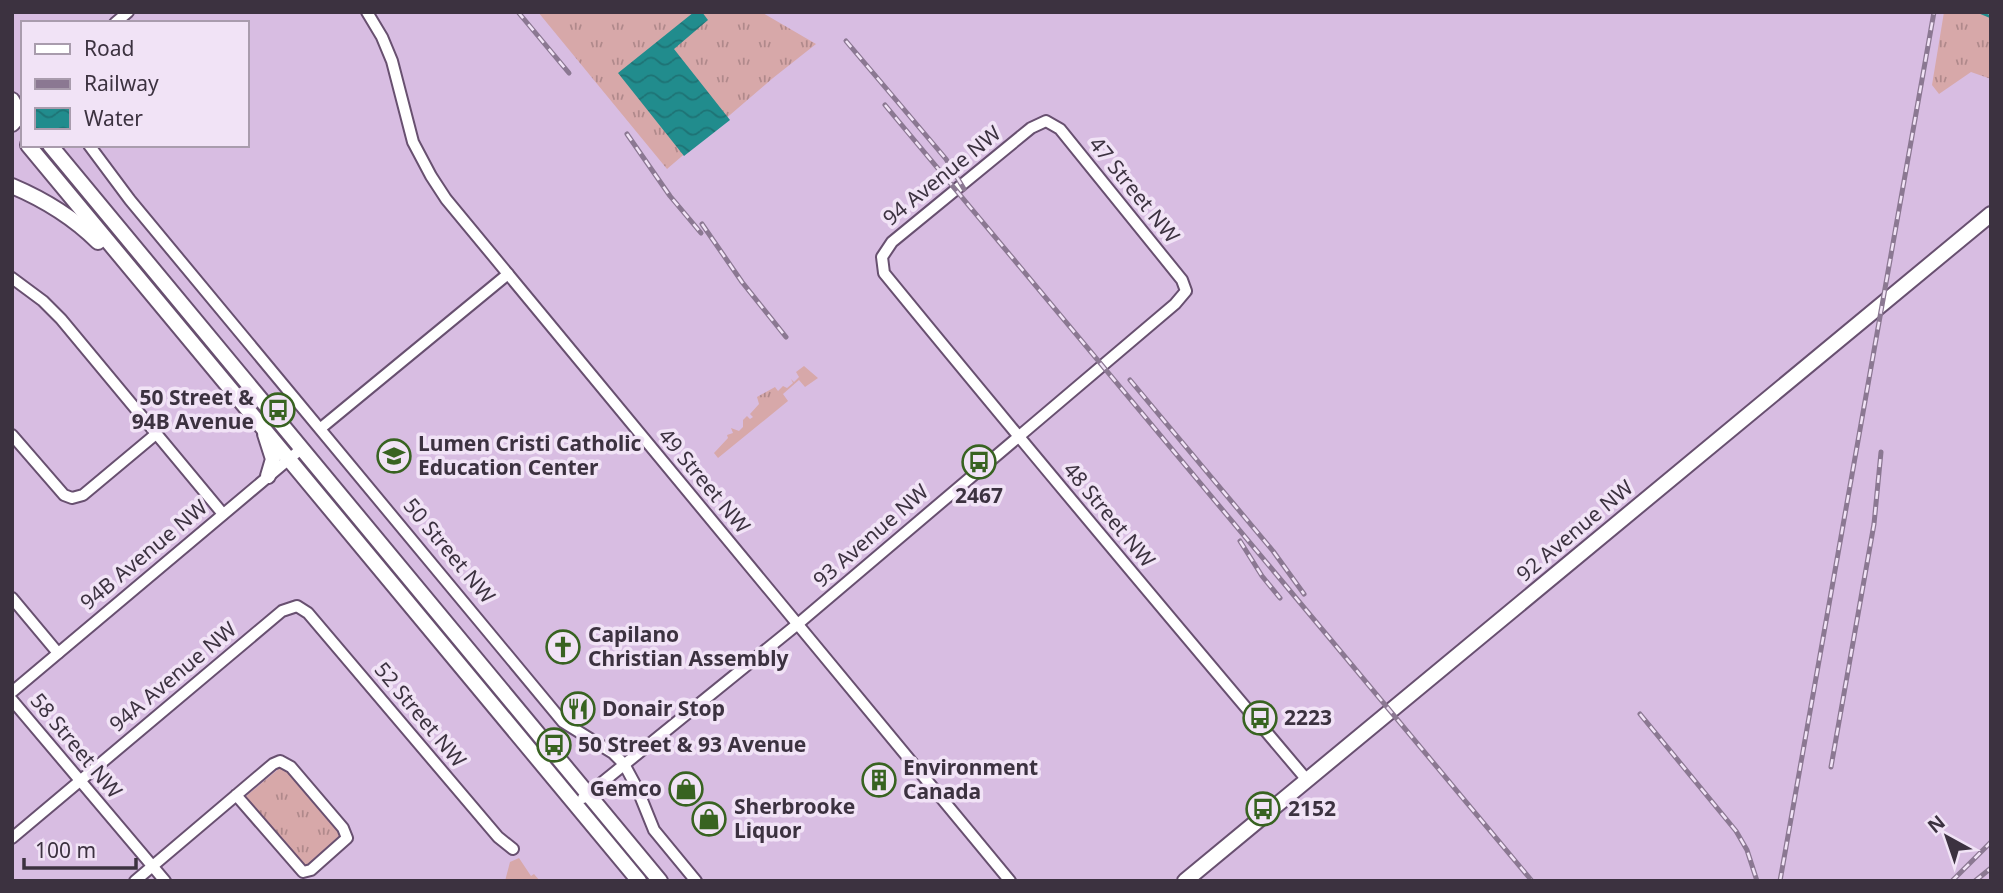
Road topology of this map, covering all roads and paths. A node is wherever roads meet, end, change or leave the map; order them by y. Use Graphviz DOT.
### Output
graph roads {
  1 [pos="367,12"];
  2 [pos="12,100"];
  3 [pos="1046,121"];
  4 [pos="18,122"];
  5 [pos="30,147"];
  6 [pos="43,147"];
  7 [pos="52,147"];
  8 [pos="90,147"];
  9 [pos="12,186"];
  10 [pos="91,196"];
  11 [pos="1991,214"];
  12 [pos="884,273"];
  13 [pos="508,274"];
  14 [pos="12,278"];
  15 [pos="1186,291"];
  16 [pos="155,297"];
  17 [pos="262,426"];
  18 [pos="321,428"];
  19 [pos="156,434"];
  20 [pos="12,435"];
  21 [pos="1017,436"];
  22 [pos="301,449"];
  23 [pos="289,459"];
  24 [pos="268,476"];
  25 [pos="223,514"];
  26 [pos="12,598"];
  27 [pos="297,606"];
  28 [pos="799,623"];
  29 [pos="58,653"];
  30 [pos="12,692"];
  31 [pos="12,700"];
  32 [pos="624,764"];
  33 [pos="80,780"];
  34 [pos="1307,780"];
  35 [pos="588,794"];
  36 [pos="236,795"];
  37 [pos="576,804"];
  38 [pos="12,838"];
  39 [pos="513,849"];
  40 [pos="152,866"];
  41 [pos="135,881"];
  42 [pos="165,881"];
  43 [pos="639,881"];
  44 [pos="660,881"];
  45 [pos="696,881"];
  46 [pos="1010,881"];
  47 [pos="1185,881"];
  1 -- 13 [label="street, 49 Street NW"];
  2 -- 4 [label="main road"];
  3 -- 12 [label="street, 94 Avenue NW"];
  3 -- 15 [label="street, 47 Street NW"];
  5 -- 16 [label="main road"];
  6 -- 10 [label="main road"];
  7 -- 10 [label="main road"];
  8 -- 18 [label="street, 50 Street NW"];
  9 -- 16 [label="main road"];
  10 -- 22 [label="main road"];
  11 -- 34 [label="main road, 92 Avenue NW"];
  12 -- 21 [label="street, 48 Street NW"];
  13 -- 18 [label="street"];
  13 -- 28 [label="street, 49 Street NW"];
  14 -- 19 [label="street"];
  15 -- 21 [label="street, 93 Avenue NW"];
  16 -- 17 [label="main road"];
  17 -- 23 [label="main road"];
  17 -- 24 [label="main road"];
  18 -- 32 [label="street, 50 Street NW"];
  19 -- 20 [label="street"];
  19 -- 25 [label="street"];
  21 -- 28 [label="street, 93 Avenue NW"];
  21 -- 34 [label="street, 48 Street NW"];
  22 -- 23 [label="street, 94B Avenue NW"];
  22 -- 35 [label="main road"];
  23 -- 24 [label="street, 94B Avenue NW"];
  23 -- 37 [label="main road"];
  24 -- 25 [label="street, 94B Avenue NW"];
  25 -- 29 [label="street, 94B Avenue NW"];
  26 -- 29 [label="street"];
  27 -- 33 [label="street, 94A Avenue NW"];
  27 -- 39 [label="street, 52 Street NW"];
  28 -- 32 [label="street, 93 Avenue NW"];
  28 -- 46 [label="street, 49 Street NW"];
  29 -- 30 [label="street, 94B Avenue NW"];
  31 -- 33 [label="street, 58 Street NW"];
  32 -- 35 [label="street, 93 Avenue NW"];
  32 -- 45 [label="street, 50 Street NW"];
  33 -- 38 [label="street, 94A Avenue NW"];
  33 -- 40 [label="street, 58 Street NW"];
  34 -- 47 [label="main road, 92 Avenue NW"];
  35 -- 37 [label="street, 93 Avenue NW"];
  35 -- 44 [label="main road"];
  36 -- 36 [label="street"];
  36 -- 40 [label="street"];
  37 -- 43 [label="main road"];
  40 -- 41 [label="street"];
  40 -- 42 [label="street, 58 Street NW"];
}
